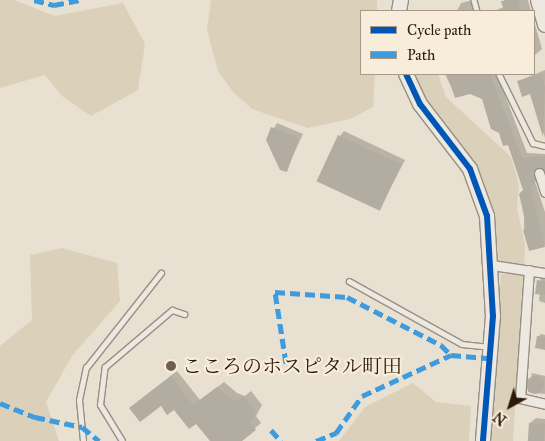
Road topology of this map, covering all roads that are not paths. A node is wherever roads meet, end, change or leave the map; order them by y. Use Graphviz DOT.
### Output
graph roads {
  1 [pos="538,0"];
  2 [pos="545,25"];
  3 [pos="406,75"];
  4 [pos="499,75"];
  5 [pos="545,146"];
  6 [pos="539,173"];
  7 [pos="544,188"];
  8 [pos="492,265"];
  9 [pos="529,270"];
  10 [pos="161,273"];
  11 [pos="545,273"];
  12 [pos="349,281"];
  13 [pos="184,314"];
  14 [pos="490,347"];
  15 [pos="545,404"];
  16 [pos="83,441"];
  17 [pos="122,441"];
  18 [pos="483,441"];
  1 -- 2 [label="street"];
  3 -- 8 [label="street"];
  4 -- 5 [label="lane"];
  6 -- 7 [label="street"];
  8 -- 9 [label="street"];
  8 -- 14 [label="street"];
  9 -- 11 [label="street"];
  9 -- 15 [label="street"];
  10 -- 16 [label="lane"];
  12 -- 14 [label="lane"];
  13 -- 17 [label="lane"];
  14 -- 18 [label="street"];
}
